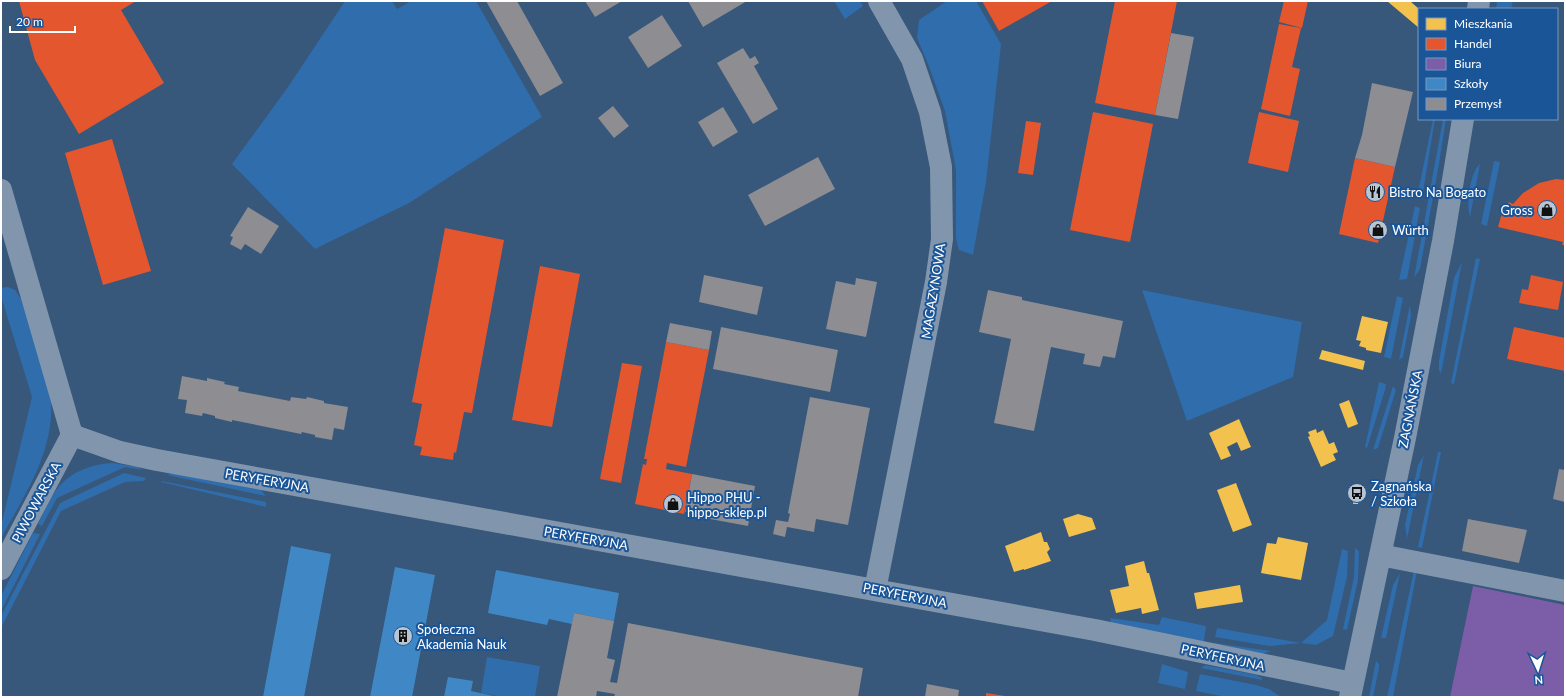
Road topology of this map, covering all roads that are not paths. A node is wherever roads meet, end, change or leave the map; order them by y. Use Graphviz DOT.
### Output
graph roads {
  1 [pos="879,1"];
  2 [pos="1463,120"];
  3 [pos="1,190"];
  4 [pos="72,435"];
  5 [pos="1380,555"];
  6 [pos="1,569"];
  7 [pos="875,590"];
  8 [pos="1565,591"];
  9 [pos="1351,690"];
  1 -- 7 [label="street, MAGAZYNOWA"];
  2 -- 5 [label="street, ZAGNAŃSKA"];
  3 -- 4 [label="street"];
  4 -- 6 [label="street, PIWOWARSKA"];
  4 -- 7 [label="street, PERYFERYJNA"];
  5 -- 8 [label="street"];
  5 -- 9 [label="street, ZAGNAŃSKA"];
  7 -- 9 [label="street, PERYFERYJNA"];
}
